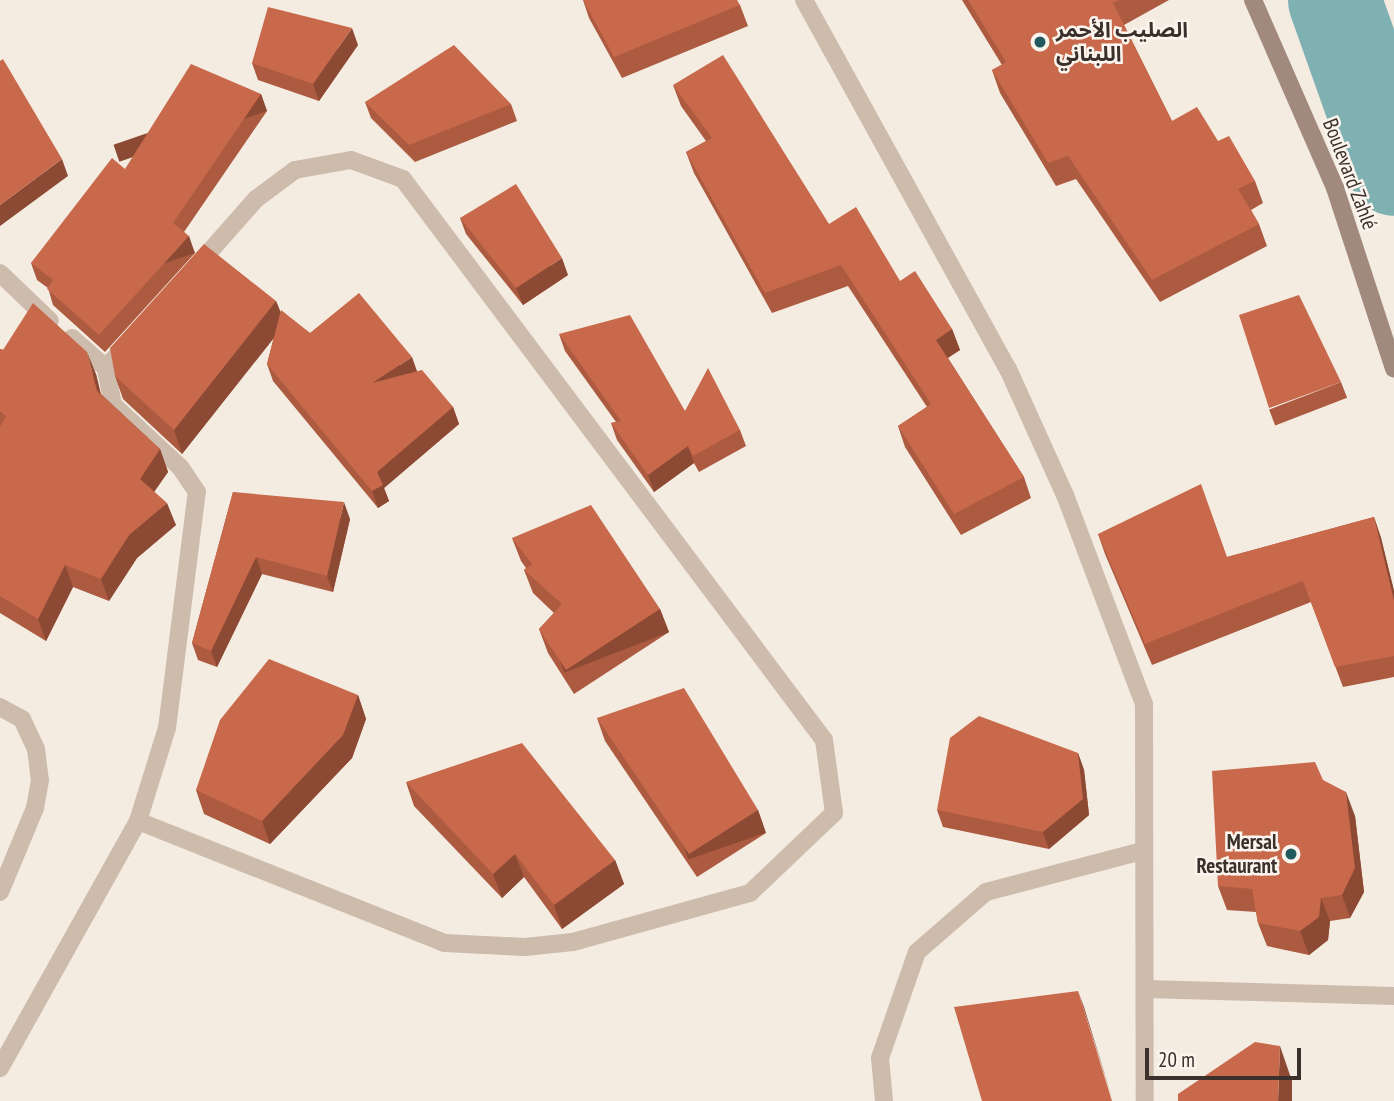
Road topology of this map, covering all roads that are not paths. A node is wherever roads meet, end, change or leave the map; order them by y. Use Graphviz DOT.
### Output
graph roads {
  1 [pos="804,0"];
  2 [pos="1253,0"];
  3 [pos="0,273"];
  4 [pos="186,279"];
  5 [pos="141,328"];
  6 [pos="106,369"];
  7 [pos="1394,369"];
  8 [pos="0,707"];
  9 [pos="138,821"];
  10 [pos="1142,851"];
  11 [pos="0,892"];
  12 [pos="1145,989"];
  13 [pos="1394,996"];
  14 [pos="0,1068"];
  15 [pos="884,1101"];
  16 [pos="1145,1101"];
  1 -- 10 [label="street"];
  2 -- 7 [label="main road, Boulevard Zahlé"];
  3 -- 6 [label="street"];
  4 -- 9 [label="street"];
  5 -- 6 [label="street"];
  6 -- 9 [label="street"];
  8 -- 11 [label="street"];
  9 -- 14 [label="street"];
  10 -- 12 [label="street"];
  10 -- 15 [label="street"];
  12 -- 13 [label="street"];
  12 -- 16 [label="street"];
}
